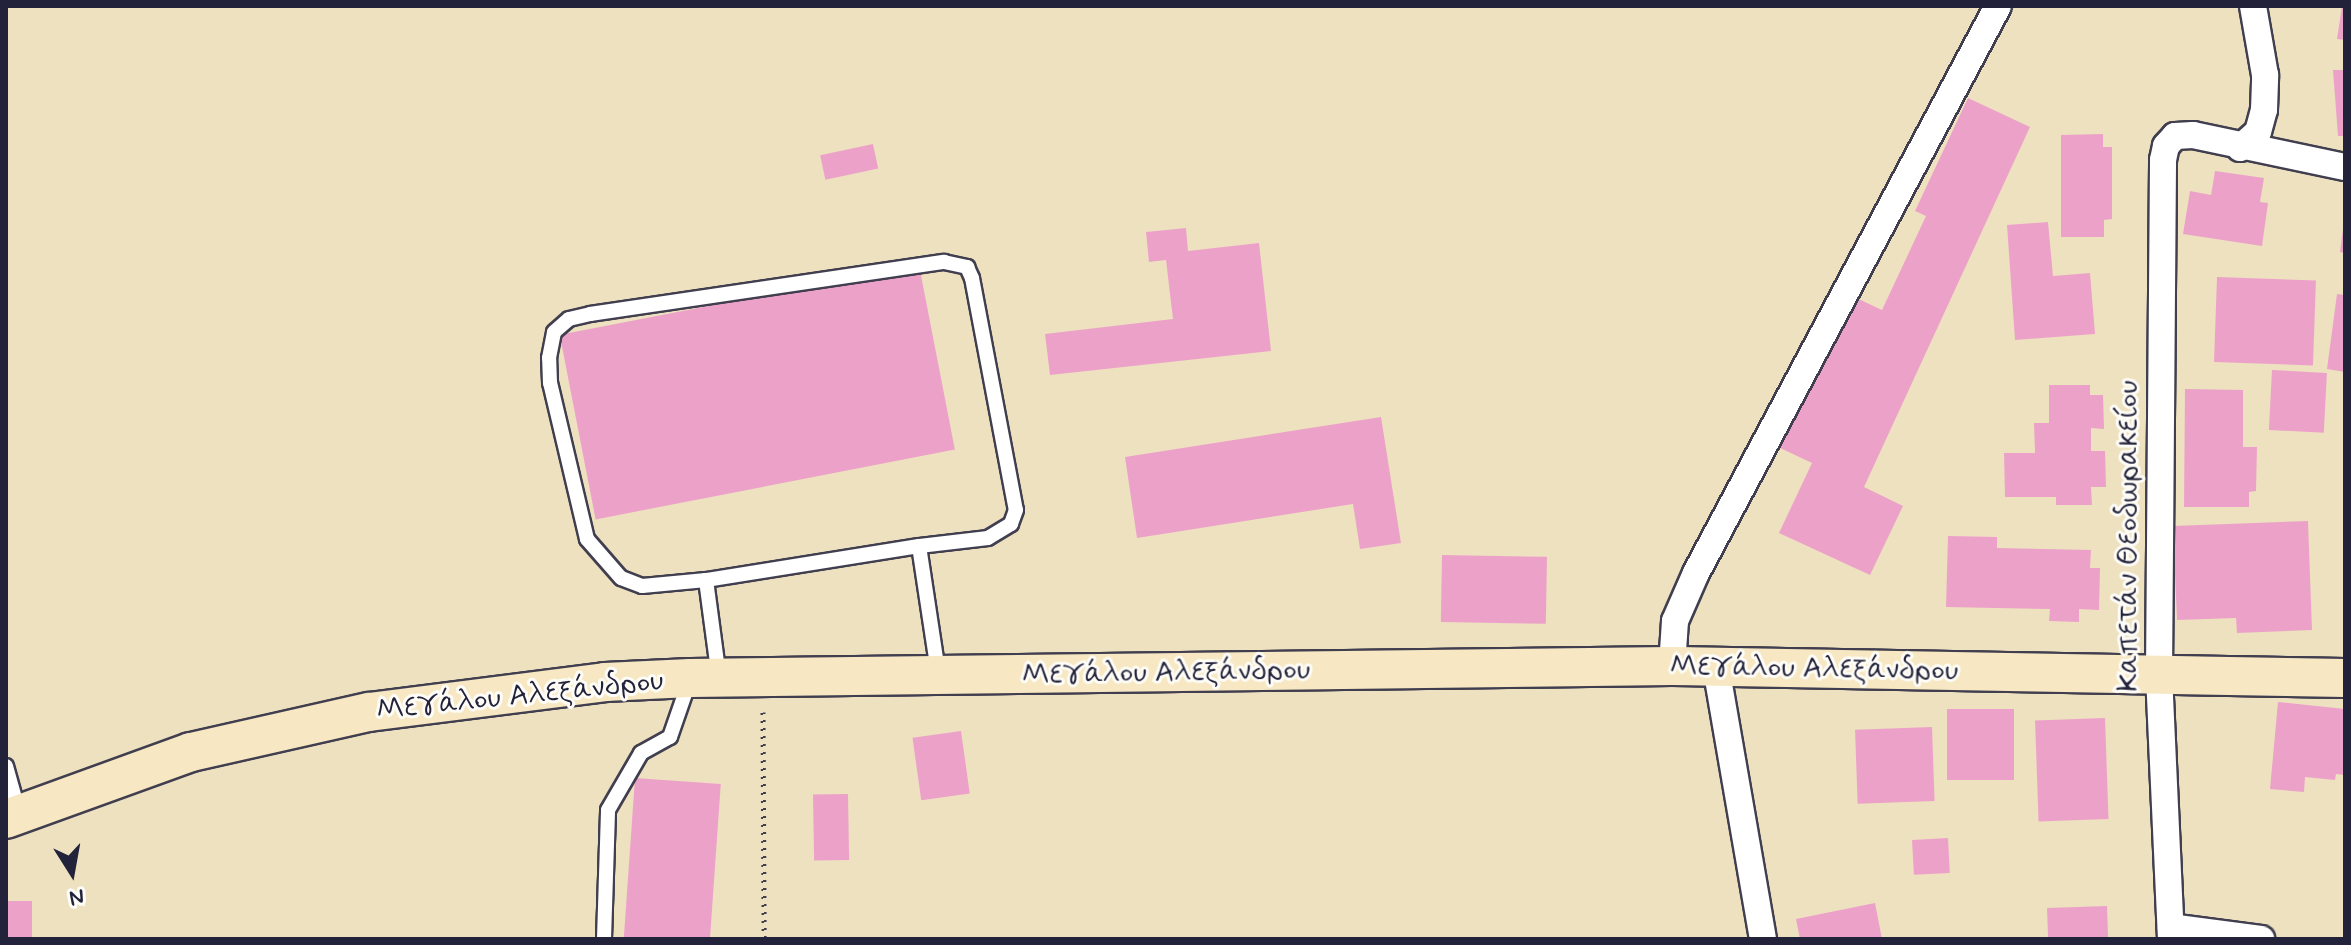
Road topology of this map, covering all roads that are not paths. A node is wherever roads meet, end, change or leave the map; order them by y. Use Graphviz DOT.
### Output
graph roads {
  1 [pos="1998,6"];
  2 [pos="2253,6"];
  3 [pos="2240,148"];
  4 [pos="2345,167"];
  5 [pos="919,546"];
  6 [pos="706,580"];
  7 [pos="1672,666"];
  8 [pos="1716,667"];
  9 [pos="2159,674"];
  10 [pos="938,676"];
  11 [pos="705,678"];
  12 [pos="2345,678"];
  13 [pos="6,766"];
  14 [pos="13,816"];
  15 [pos="2171,933"];
  16 [pos="604,939"];
  17 [pos="1763,939"];
  18 [pos="2261,939"];
  1 -- 7 [label="street"];
  2 -- 3 [label="street"];
  3 -- 4 [label="street"];
  3 -- 9 [label="street, Καπετάν Θεοδωρακείου"];
  5 -- 6 [label="lane"];
  5 -- 6 [label="lane"];
  5 -- 10 [label="lane"];
  6 -- 11 [label="lane"];
  7 -- 8 [label="street, Μεγάλου Αλεξάνδρου"];
  7 -- 10 [label="street, Μεγάλου Αλεξάνδρου"];
  8 -- 9 [label="street, Μεγάλου Αλεξάνδρου"];
  8 -- 17 [label="street"];
  9 -- 12 [label="street, Μεγάλου Αλεξάνδρου"];
  9 -- 15 [label="street, Καπετάν Θεοδωρακείου"];
  10 -- 11 [label="street, Μεγάλου Αλεξάνδρου"];
  11 -- 14 [label="street, Μεγάλου Αλεξάνδρου"];
  11 -- 16 [label="lane"];
  13 -- 14 [label="lane"];
  15 -- 18 [label="street"];
}
